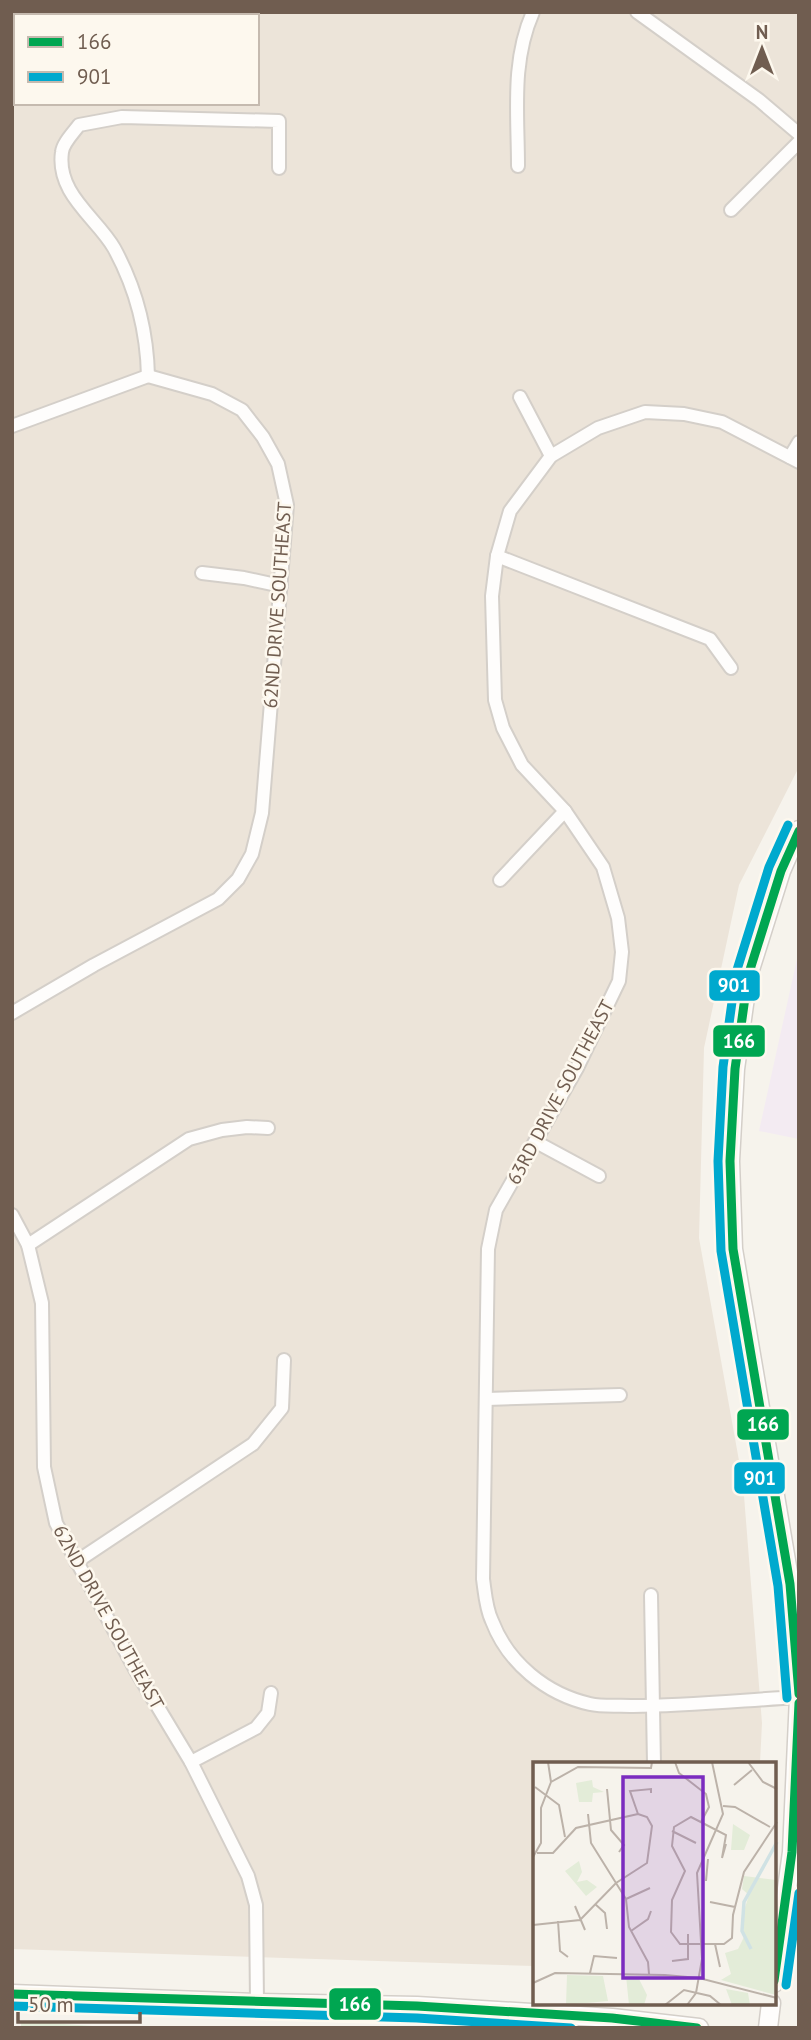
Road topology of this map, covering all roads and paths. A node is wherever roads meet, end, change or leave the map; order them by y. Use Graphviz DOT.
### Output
graph roads {
  1 [pos="533,12"];
  2 [pos="637,12"];
  3 [pos="654,17"];
  4 [pos="799,134"];
  5 [pos="799,142"];
  6 [pos="519,166"];
  7 [pos="279,168"];
  8 [pos="730,210"];
  9 [pos="148,376"];
  10 [pos="520,397"];
  11 [pos="12,426"];
  12 [pos="799,442"];
  13 [pos="551,456"];
  14 [pos="794,459"];
  15 [pos="496,556"];
  16 [pos="202,573"];
  17 [pos="281,586"];
  18 [pos="732,668"];
  19 [pos="565,811"];
  20 [pos="799,830"];
  21 [pos="500,880"];
  22 [pos="12,1013"];
  23 [pos="268,1128"];
  24 [pos="536,1142"];
  25 [pos="598,1177"];
  26 [pos="12,1215"];
  27 [pos="28,1245"];
  28 [pos="284,1360"];
  29 [pos="620,1395"];
  30 [pos="486,1399"];
  31 [pos="76,1562"];
  32 [pos="651,1595"];
  33 [pos="271,1693"];
  34 [pos="799,1697"];
  35 [pos="653,1706"];
  36 [pos="191,1762"];
  37 [pos="653,1762"];
  38 [pos="776,1968"];
  39 [pos="12,1994"];
  40 [pos="257,2003"];
  41 [pos="772,2005"];
  42 [pos="699,2028"];
  43 [pos="768,2028"];
  1 -- 6 [label="street"];
  2 -- 3 [label="street"];
  3 -- 4 [label="street"];
  5 -- 8 [label="street"];
  7 -- 9 [label="street"];
  9 -- 11 [label="street"];
  9 -- 17 [label="street, 62ND DRIVE SOUTHEAST"];
  10 -- 13 [label="street"];
  12 -- 14 [label="street"];
  13 -- 14 [label="street, 63RD DRIVE SOUTHEAST"];
  13 -- 15 [label="street, 63RD DRIVE SOUTHEAST"];
  15 -- 18 [label="street"];
  15 -- 19 [label="street, 63RD DRIVE SOUTHEAST"];
  16 -- 17 [label="street"];
  17 -- 22 [label="street, 62ND DRIVE SOUTHEAST"];
  19 -- 21 [label="street"];
  19 -- 24 [label="street, 63RD DRIVE SOUTHEAST"];
  20 -- 34 [label="street"];
  23 -- 27 [label="street"];
  24 -- 25 [label="street"];
  24 -- 30 [label="street, 63RD DRIVE SOUTHEAST"];
  26 -- 27 [label="street, 62ND DRIVE SOUTHEAST"];
  27 -- 31 [label="street, 62ND DRIVE SOUTHEAST"];
  28 -- 31 [label="street"];
  29 -- 30 [label="street"];
  30 -- 35 [label="street, 63RD DRIVE SOUTHEAST"];
  31 -- 36 [label="street, 62ND DRIVE SOUTHEAST"];
  32 -- 35 [label="street"];
  33 -- 36 [label="street"];
  34 -- 35 [label="street, 63RD DRIVE SOUTHEAST"];
  34 -- 38 [label="street"];
  35 -- 37 [label="street"];
  36 -- 40 [label="street, 62ND DRIVE SOUTHEAST"];
  39 -- 40 [label="street"];
  40 -- 42 [label="street"];
  41 -- 43 [label="street"];
}
